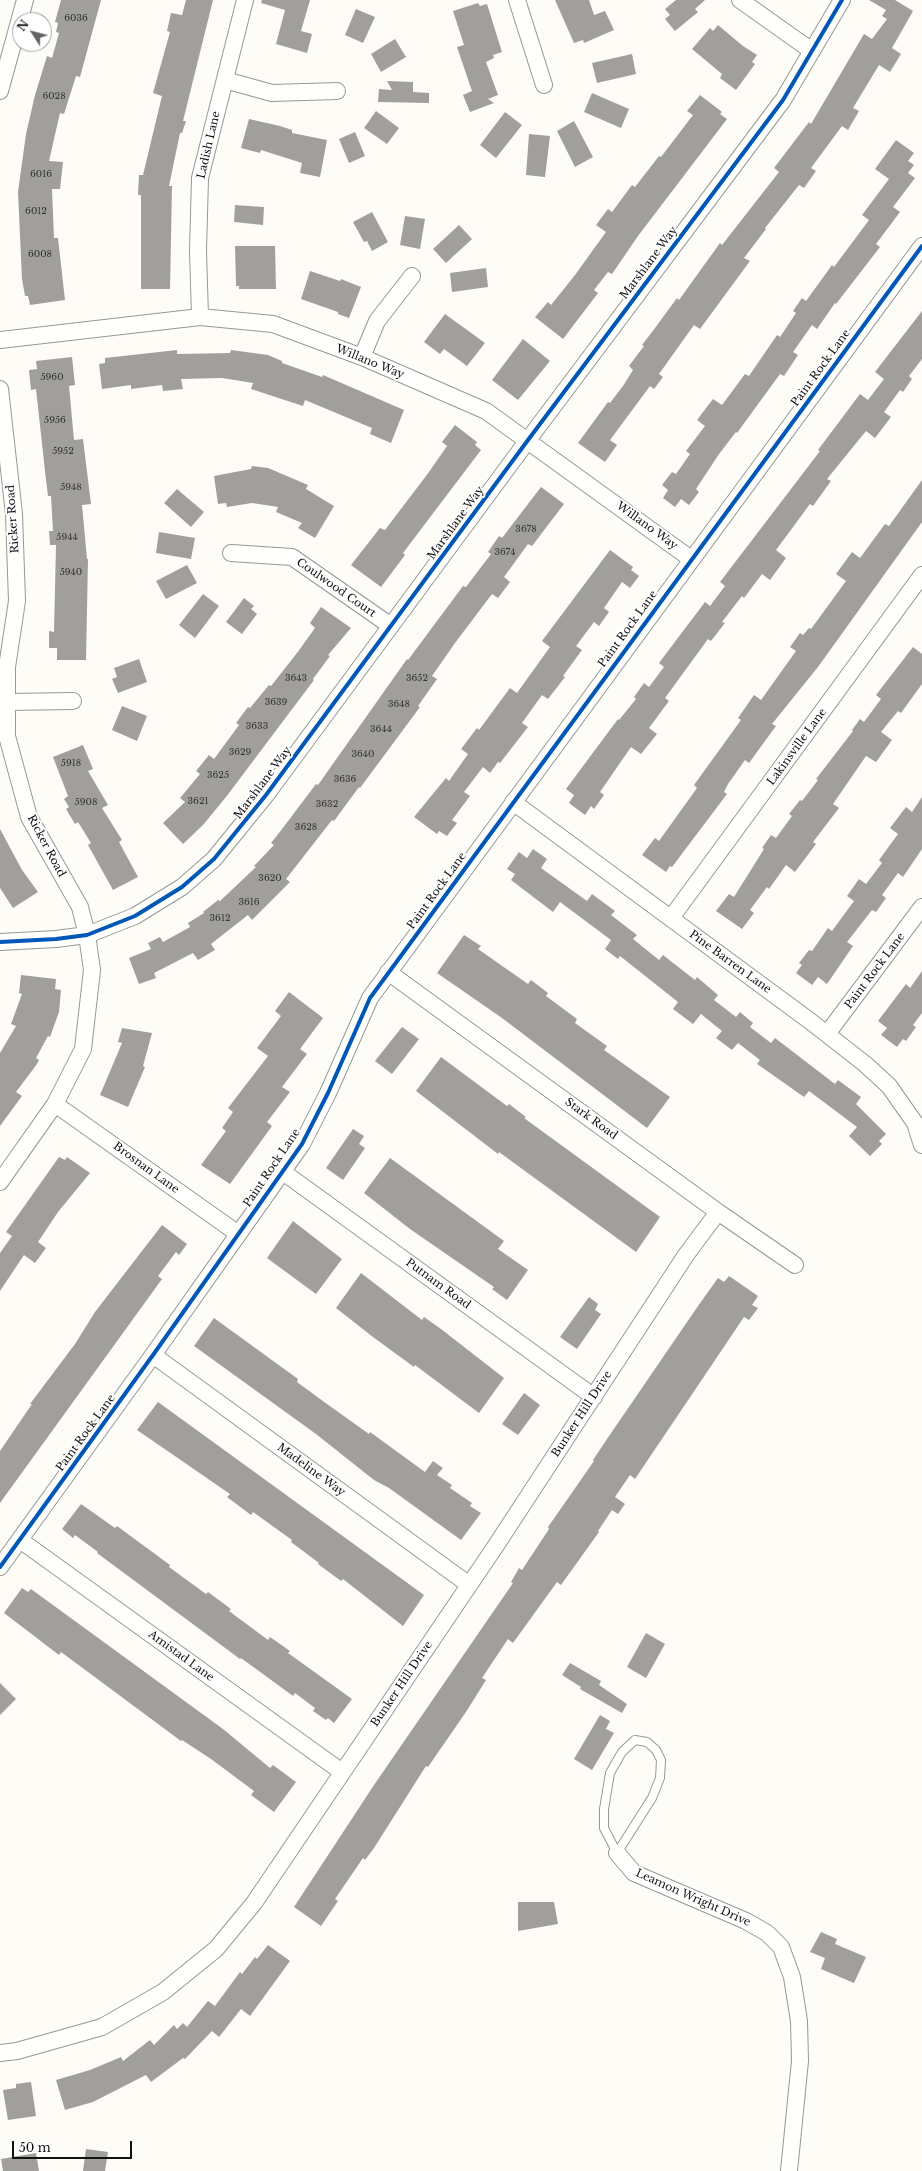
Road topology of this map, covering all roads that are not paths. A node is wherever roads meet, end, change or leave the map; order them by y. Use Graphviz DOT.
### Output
graph roads {
  1 [pos="25,0"];
  2 [pos="245,0"];
  3 [pos="517,0"];
  4 [pos="740,0"];
  5 [pos="842,0"];
  6 [pos="812,51"];
  7 [pos="225,80"];
  8 [pos="544,86"];
  9 [pos="0,90"];
  10 [pos="337,91"];
  11 [pos="922,246"];
  12 [pos="412,276"];
  13 [pos="200,317"];
  14 [pos="0,340"];
  15 [pos="362,357"];
  16 [pos="0,389"];
  17 [pos="528,440"];
  18 [pos="231,553"];
  19 [pos="691,559"];
  20 [pos="922,575"];
  21 [pos="391,626"];
  22 [pos="73,701"];
  23 [pos="7,702"];
  24 [pos="513,802"];
  25 [pos="922,907"];
  26 [pos="671,918"];
  27 [pos="87,935"];
  28 [pos="0,942"];
  29 [pos="388,972"];
  30 [pos="828,1034"];
  31 [pos="54,1104"];
  32 [pos="922,1145"];
  33 [pos="283,1172"];
  34 [pos="0,1182"];
  35 [pos="718,1212"];
  36 [pos="237,1233"];
  37 [pos="795,1265"];
  38 [pos="153,1355"];
  39 [pos="594,1397"];
  40 [pos="20,1540"];
  41 [pos="0,1566"];
  42 [pos="468,1584"];
  43 [pos="342,1772"];
  44 [pos="618,1853"];
  45 [pos="0,2053"];
  46 [pos="789,2171"];
  1 -- 9 [label="street"];
  2 -- 7 [label="street, Ladish Lane"];
  3 -- 8 [label="street"];
  4 -- 6 [label="street"];
  5 -- 6 [label="street, Marshlane Way"];
  6 -- 17 [label="street, Marshlane Way"];
  7 -- 10 [label="street"];
  7 -- 13 [label="street, Ladish Lane"];
  11 -- 19 [label="street, Paint Rock Lane"];
  12 -- 15 [label="street"];
  13 -- 14 [label="street, Willano Way"];
  13 -- 15 [label="street, Willano Way"];
  15 -- 17 [label="street, Willano Way"];
  16 -- 23 [label="street, Ricker Road"];
  17 -- 19 [label="street, Willano Way"];
  17 -- 21 [label="street, Marshlane Way"];
  18 -- 21 [label="street, Coulwood Court"];
  19 -- 24 [label="street, Paint Rock Lane"];
  20 -- 26 [label="street, Lakinsville Lane"];
  21 -- 27 [label="street, Marshlane Way"];
  22 -- 23 [label="street"];
  23 -- 27 [label="street, Ricker Road"];
  24 -- 26 [label="street, Pine Barren Lane"];
  24 -- 29 [label="street, Paint Rock Lane"];
  25 -- 30 [label="street, Paint Rock Lane"];
  26 -- 30 [label="street, Pine Barren Lane"];
  27 -- 28 [label="street, Marshlane Way"];
  27 -- 31 [label="street, Ricker Road"];
  29 -- 33 [label="street, Paint Rock Lane"];
  29 -- 35 [label="street, Stark Road"];
  30 -- 32 [label="street, Pine Barren Lane"];
  31 -- 34 [label="street, Ricker Road"];
  31 -- 36 [label="street, Brosnan Lane"];
  33 -- 36 [label="street, Paint Rock Lane"];
  33 -- 39 [label="street, Putnam Road"];
  35 -- 37 [label="street, Stark Road"];
  35 -- 39 [label="street, Bunker Hill Drive"];
  36 -- 38 [label="street, Paint Rock Lane"];
  38 -- 40 [label="street, Paint Rock Lane"];
  38 -- 42 [label="street, Madeline Way"];
  39 -- 42 [label="street, Bunker Hill Drive"];
  40 -- 41 [label="street, Paint Rock Lane"];
  40 -- 43 [label="street, Amistad Lane"];
  42 -- 43 [label="street, Bunker Hill Drive"];
  43 -- 45 [label="street, Bunker Hill Drive"];
  44 -- 44 [label="lane"];
  44 -- 46 [label="street, Leamon Wright Drive"];
}
